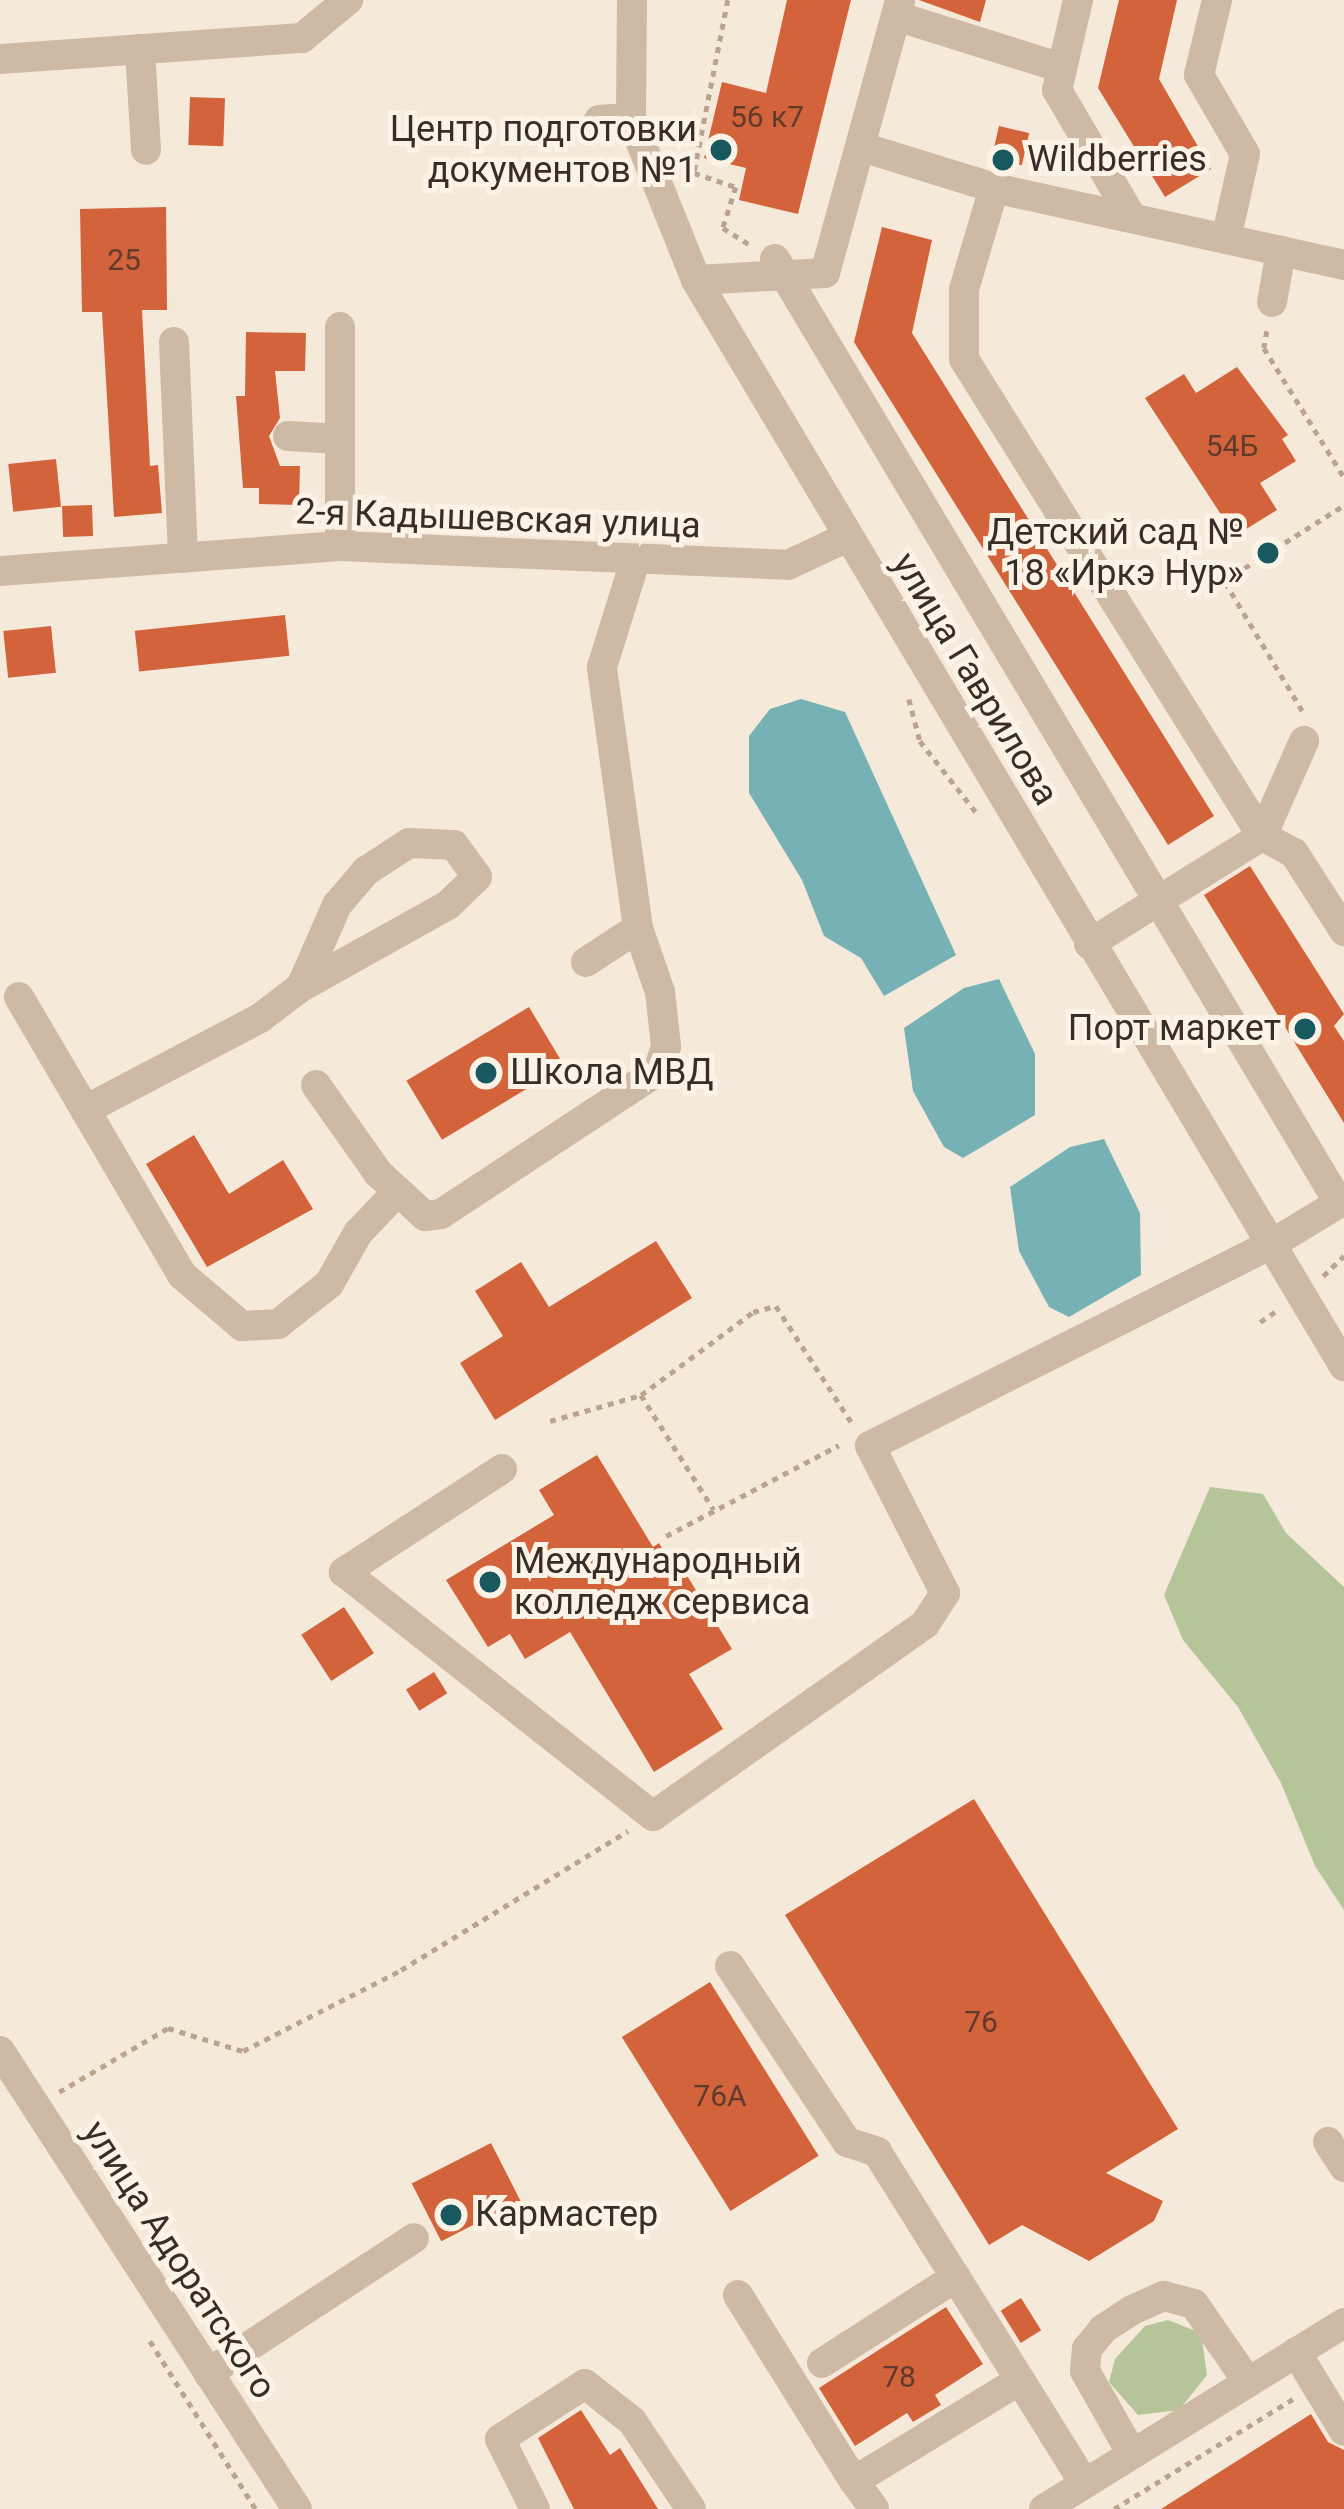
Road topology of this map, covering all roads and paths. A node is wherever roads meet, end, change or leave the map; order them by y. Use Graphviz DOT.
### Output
graph roads {
  1 [pos="348,0"];
  2 [pos="632,0"];
  3 [pos="728,0"];
  4 [pos="1078,0"];
  5 [pos="1217,0"];
  6 [pos="898,8"];
  7 [pos="140,49"];
  8 [pos="0,59"];
  9 [pos="1062,68"];
  10 [pos="865,148"];
  11 [pos="146,150"];
  12 [pos="994,188"];
  13 [pos="1132,218"];
  14 [pos="1226,239"];
  15 [pos="1281,251"];
  16 [pos="1344,265"];
  17 [pos="778,268"];
  18 [pos="696,280"];
  19 [pos="1272,302"];
  20 [pos="340,327"];
  21 [pos="174,342"];
  22 [pos="288,436"];
  23 [pos="340,439"];
  24 [pos="1344,477"];
  25 [pos="1344,505"];
  26 [pos="844,538"];
  27 [pos="340,546"];
  28 [pos="183,558"];
  29 [pos="634,564"];
  30 [pos="0,571"];
  31 [pos="1304,741"];
  32 [pos="1262,836"];
  33 [pos="1156,901"];
  34 [pos="638,928"];
  35 [pos="1344,931"];
  36 [pos="1089,944"];
  37 [pos="586,962"];
  38 [pos="301,987"];
  39 [pos="19,998"];
  40 [pos="316,1085"];
  41 [pos="85,1110"];
  42 [pos="397,1192"];
  43 [pos="1342,1202"];
  44 [pos="1270,1246"];
  45 [pos="1344,1366"];
  46 [pos="641,1395"];
  47 [pos="550,1420"];
  48 [pos="870,1446"];
  49 [pos="502,1468"];
  50 [pos="714,1510"];
  51 [pos="653,1816"];
  52 [pos="730,1966"];
  53 [pos="0,2051"];
  54 [pos="33,2108"];
  55 [pos="414,2238"];
  56 [pos="956,2277"];
  57 [pos="738,2296"];
  58 [pos="1344,2323"];
  59 [pos="148,2337"];
  60 [pos="1296,2352"];
  61 [pos="822,2362"];
  62 [pos="208,2373"];
  63 [pos="1020,2380"];
  64 [pos="1248,2382"];
  65 [pos="1316,2385"];
  66 [pos="1344,2431"];
  67 [pos="1132,2454"];
  68 [pos="854,2481"];
  69 [pos="1084,2483"];
  70 [pos="256,2509"];
  71 [pos="297,2509"];
  72 [pos="535,2509"];
  73 [pos="691,2509"];
  74 [pos="874,2509"];
  75 [pos="1044,2509"];
  76 [pos="1114,2509"];
  1 -- 7 [label="street"];
  2 -- 18 [label="street, улица Гаврилова"];
  3 -- 17 [label="path"];
  4 -- 9 [label="street"];
  5 -- 14 [label="street"];
  6 -- 9 [label="street"];
  6 -- 10 [label="street"];
  7 -- 8 [label="street"];
  7 -- 11 [label="street"];
  9 -- 13 [label="street"];
  10 -- 12 [label="street"];
  10 -- 17 [label="street"];
  12 -- 13 [label="street"];
  12 -- 32 [label="street"];
  13 -- 14 [label="street"];
  14 -- 15 [label="street"];
  15 -- 16 [label="street"];
  15 -- 19 [label="street"];
  17 -- 18 [label="street"];
  17 -- 33 [label="street"];
  18 -- 26 [label="street, улица Гаврилова"];
  19 -- 24 [label="path"];
  20 -- 23 [label="street"];
  21 -- 28 [label="street"];
  22 -- 23 [label="street"];
  23 -- 27 [label="street"];
  25 -- 31 [label="path"];
  26 -- 29 [label="street, 2-я Кадышевская улица"];
  26 -- 36 [label="street, улица Гаврилова"];
  27 -- 28 [label="street, 2-я Кадышевская улица"];
  27 -- 29 [label="street, 2-я Кадышевская улица"];
  28 -- 30 [label="street, 2-я Кадышевская улица"];
  29 -- 34 [label="street"];
  31 -- 32 [label="street"];
  32 -- 33 [label="street"];
  32 -- 35 [label="street"];
  33 -- 36 [label="street"];
  33 -- 43 [label="street"];
  34 -- 37 [label="street"];
  34 -- 42 [label="street"];
  36 -- 44 [label="street, улица Гаврилова"];
  38 -- 38 [label="street"];
  38 -- 41 [label="street"];
  39 -- 41 [label="street"];
  40 -- 42 [label="street"];
  41 -- 42 [label="street"];
  43 -- 44 [label="street"];
  44 -- 45 [label="street, улица Гаврилова"];
  44 -- 48 [label="street"];
  46 -- 47 [label="path"];
  46 -- 48 [label="path"];
  46 -- 50 [label="path"];
  48 -- 51 [label="street"];
  49 -- 51 [label="street"];
  51 -- 54 [label="path"];
  52 -- 56 [label="street"];
  53 -- 54 [label="street, улица Адоратского"];
  54 -- 62 [label="street, улица Адоратского"];
  55 -- 62 [label="street"];
  56 -- 61 [label="street"];
  56 -- 63 [label="street"];
  57 -- 68 [label="street"];
  58 -- 60 [label="street"];
  59 -- 70 [label="path"];
  60 -- 64 [label="street"];
  60 -- 65 [label="street"];
  62 -- 71 [label="street, улица Адоратского"];
  63 -- 68 [label="street"];
  63 -- 69 [label="street"];
  64 -- 67 [label="street"];
  64 -- 67 [label="street"];
  65 -- 66 [label="street"];
  65 -- 76 [label="path"];
  67 -- 69 [label="street"];
  68 -- 74 [label="street"];
  69 -- 75 [label="street"];
  72 -- 73 [label="street"];
}
